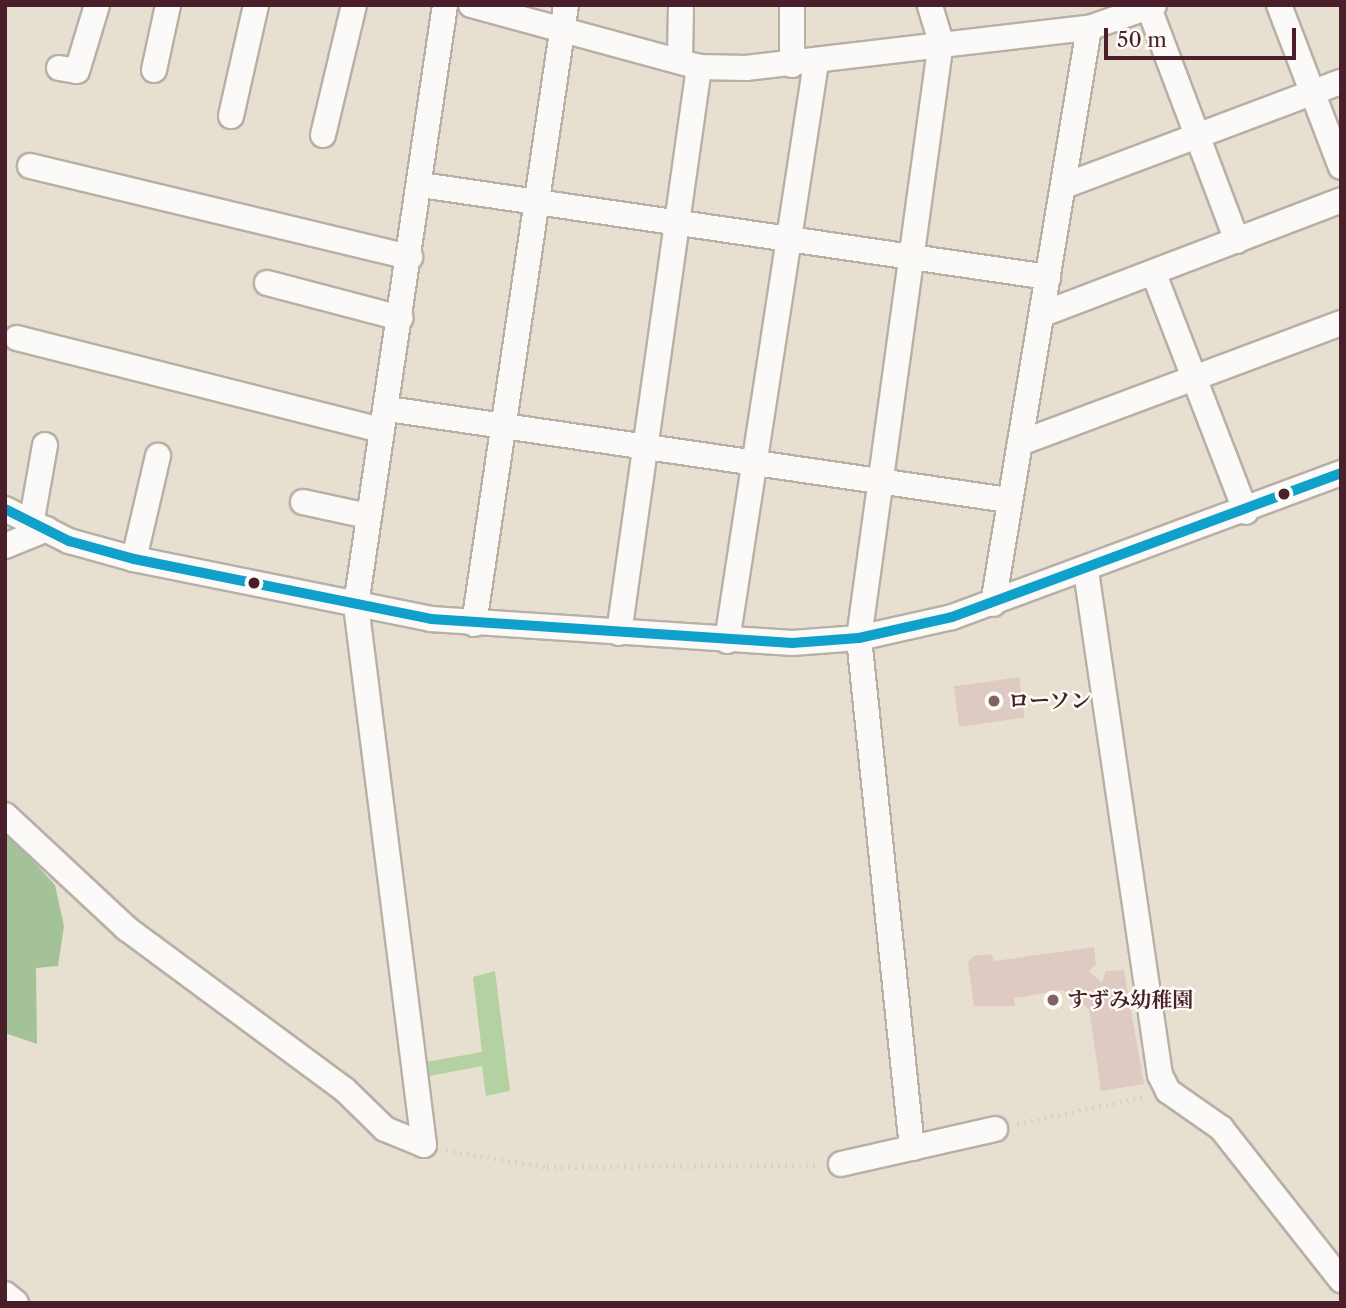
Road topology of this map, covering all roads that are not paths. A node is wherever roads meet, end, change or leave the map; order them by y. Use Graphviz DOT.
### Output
graph roads {
  1 [pos="97,5"];
  2 [pos="168,5"];
  3 [pos="256,5"];
  4 [pos="354,5"];
  5 [pos="445,5"];
  6 [pos="471,5"];
  7 [pos="566,5"];
  8 [pos="681,5"];
  9 [pos="792,5"];
  10 [pos="930,5"];
  11 [pos="1279,5"];
  12 [pos="1152,6"];
  13 [pos="1089,28"];
  14 [pos="566,32"];
  15 [pos="941,42"];
  16 [pos="689,63"];
  17 [pos="816,63"];
  18 [pos="792,65"];
  19 [pos="59,68"];
  20 [pos="155,70"];
  21 [pos="1341,82"];
  22 [pos="1312,92"];
  23 [pos="231,116"];
  24 [pos="323,135"];
  25 [pos="1198,136"];
  26 [pos="30,166"];
  27 [pos="1341,167"];
  28 [pos="421,185"];
  29 [pos="1064,186"];
  30 [pos="1341,201"];
  31 [pos="540,203"];
  32 [pos="677,221"];
  33 [pos="789,240"];
  34 [pos="1237,241"];
  35 [pos="912,255"];
  36 [pos="410,257"];
  37 [pos="1154,274"];
  38 [pos="1048,277"];
  39 [pos="267,283"];
  40 [pos="1043,314"];
  41 [pos="400,318"];
  42 [pos="1341,323"];
  43 [pos="17,338"];
  44 [pos="1194,376"];
  45 [pos="384,419"];
  46 [pos="504,426"];
  47 [pos="1020,443"];
  48 [pos="45,445"];
  49 [pos="644,445"];
  50 [pos="158,456"];
  51 [pos="755,461"];
  52 [pos="1341,473"];
  53 [pos="880,479"];
  54 [pos="1008,500"];
  55 [pos="303,502"];
  56 [pos="5,509"];
  57 [pos="1246,512"];
  58 [pos="369,516"];
  59 [pos="40,524"];
  60 [pos="5,546"];
  61 [pos="134,559"];
  62 [pos="1086,570"];
  63 [pos="993,604"];
  64 [pos="356,605"];
  65 [pos="474,624"];
  66 [pos="620,633"];
  67 [pos="859,638"];
  68 [pos="727,641"];
  69 [pos="5,816"];
  70 [pos="995,1129"];
  71 [pos="912,1148"];
  72 [pos="841,1164"];
  73 [pos="1341,1280"];
  74 [pos="5,1294"];
  75 [pos="16,1303"];
  1 -- 19 [label="street"];
  2 -- 20 [label="street"];
  3 -- 23 [label="street"];
  4 -- 24 [label="street"];
  5 -- 28 [label="street"];
  6 -- 14 [label="street"];
  7 -- 14 [label="street"];
  8 -- 16 [label="street"];
  9 -- 18 [label="street"];
  10 -- 15 [label="street"];
  11 -- 22 [label="street"];
  12 -- 13 [label="street"];
  12 -- 25 [label="street"];
  13 -- 15 [label="street"];
  13 -- 29 [label="street"];
  14 -- 16 [label="street"];
  14 -- 31 [label="street"];
  15 -- 17 [label="street"];
  15 -- 35 [label="street"];
  16 -- 18 [label="street"];
  16 -- 32 [label="street"];
  17 -- 18 [label="street"];
  17 -- 33 [label="street"];
  21 -- 22 [label="street"];
  22 -- 25 [label="street"];
  22 -- 27 [label="street"];
  25 -- 29 [label="street"];
  25 -- 34 [label="street"];
  26 -- 36 [label="street"];
  28 -- 31 [label="street"];
  28 -- 36 [label="street"];
  29 -- 38 [label="street"];
  30 -- 34 [label="street"];
  31 -- 32 [label="street"];
  31 -- 46 [label="street"];
  32 -- 33 [label="street"];
  32 -- 49 [label="street"];
  33 -- 35 [label="street"];
  33 -- 51 [label="street"];
  34 -- 37 [label="street"];
  35 -- 38 [label="street"];
  35 -- 53 [label="street"];
  36 -- 41 [label="street"];
  37 -- 40 [label="street"];
  37 -- 44 [label="street"];
  38 -- 40 [label="street"];
  39 -- 41 [label="street"];
  40 -- 47 [label="street"];
  41 -- 45 [label="street"];
  42 -- 44 [label="street"];
  43 -- 45 [label="street"];
  44 -- 47 [label="street"];
  44 -- 57 [label="street"];
  45 -- 46 [label="street"];
  45 -- 58 [label="street"];
  46 -- 49 [label="street"];
  46 -- 65 [label="street"];
  47 -- 54 [label="street"];
  48 -- 59 [label="street"];
  49 -- 51 [label="street"];
  49 -- 66 [label="street"];
  50 -- 61 [label="street"];
  51 -- 53 [label="street"];
  51 -- 68 [label="street"];
  52 -- 57 [label="street"];
  53 -- 54 [label="street"];
  53 -- 67 [label="street"];
  54 -- 63 [label="street"];
  55 -- 58 [label="street"];
  56 -- 59 [label="street"];
  57 -- 62 [label="street"];
  58 -- 64 [label="street"];
  59 -- 60 [label="street"];
  59 -- 61 [label="street"];
  61 -- 64 [label="street"];
  62 -- 63 [label="street"];
  62 -- 73 [label="street"];
  63 -- 67 [label="street"];
  64 -- 65 [label="street"];
  64 -- 69 [label="street"];
  65 -- 66 [label="street"];
  66 -- 68 [label="street"];
  67 -- 68 [label="street"];
  67 -- 71 [label="street"];
  70 -- 71 [label="street"];
  71 -- 72 [label="street"];
  74 -- 75 [label="street"];
}
